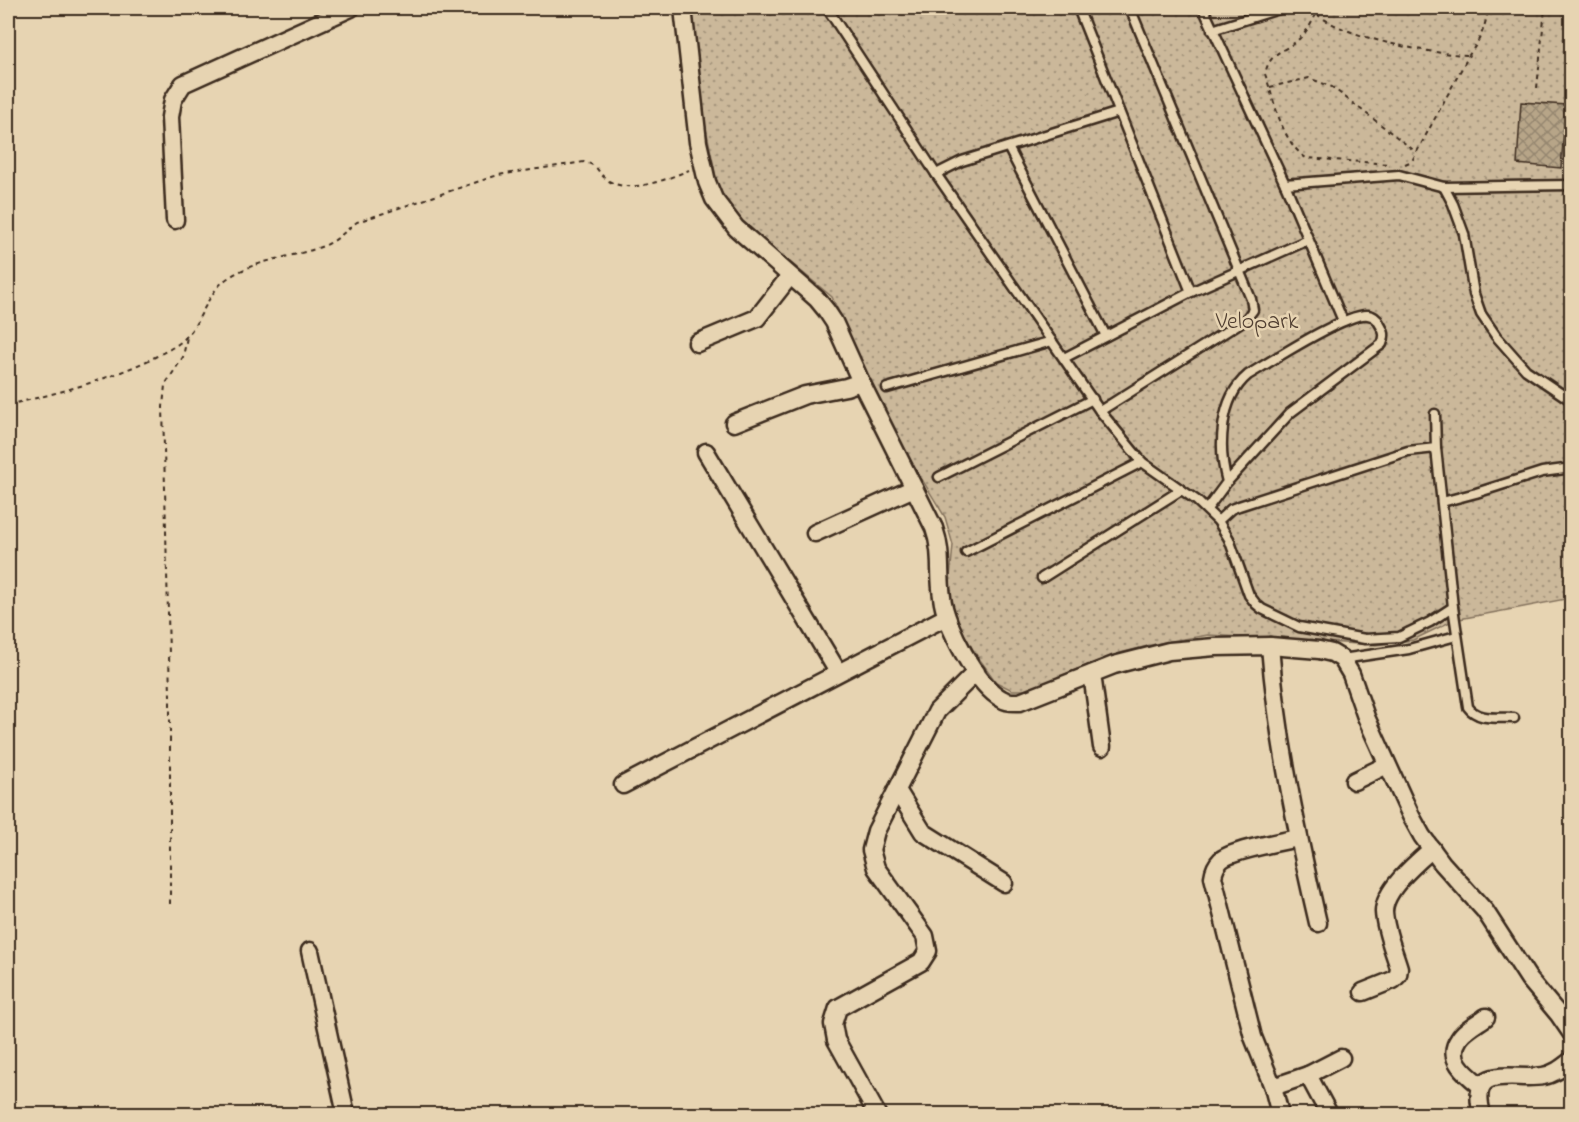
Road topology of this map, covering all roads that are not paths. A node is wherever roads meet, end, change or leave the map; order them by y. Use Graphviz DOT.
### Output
graph roads {
  1 [pos="351,8"];
  2 [pos="683,8"];
  3 [pos="827,8"];
  4 [pos="1078,8"];
  5 [pos="1130,8"];
  6 [pos="1203,8"];
  7 [pos="1282,8"];
  8 [pos="1212,30"];
  9 [pos="1119,112"];
  10 [pos="1008,147"];
  11 [pos="936,174"];
  12 [pos="1285,184"];
  13 [pos="1572,185"];
  14 [pos="1444,187"];
  15 [pos="175,220"];
  16 [pos="1308,240"];
  17 [pos="1238,271"];
  18 [pos="790,276"];
  19 [pos="1191,292"];
  20 [pos="1343,321"];
  21 [pos="1106,336"];
  22 [pos="1053,341"];
  23 [pos="697,343"];
  24 [pos="1064,357"];
  25 [pos="861,382"];
  26 [pos="887,388"];
  27 [pos="1093,399"];
  28 [pos="1572,401"];
  29 [pos="1100,411"];
  30 [pos="1435,414"];
  31 [pos="734,423"];
  32 [pos="1436,448"];
  33 [pos="706,452"];
  34 [pos="1142,462"];
  35 [pos="1572,468"];
  36 [pos="939,477"];
  37 [pos="1227,483"];
  38 [pos="914,488"];
  39 [pos="1181,490"];
  40 [pos="1442,502"];
  41 [pos="1207,509"];
  42 [pos="1218,521"];
  43 [pos="815,533"];
  44 [pos="966,552"];
  45 [pos="1042,578"];
  46 [pos="1453,607"];
  47 [pos="946,617"];
  48 [pos="1456,636"];
  49 [pos="1270,646"];
  50 [pos="1342,659"];
  51 [pos="838,672"];
  52 [pos="976,672"];
  53 [pos="1092,674"];
  54 [pos="1514,718"];
  55 [pos="1102,747"];
  56 [pos="1387,765"];
  57 [pos="1354,781"];
  58 [pos="623,785"];
  59 [pos="897,790"];
  60 [pos="1298,838"];
  61 [pos="1432,849"];
  62 [pos="1004,883"];
  63 [pos="1318,923"];
  64 [pos="310,951"];
  65 [pos="1363,992"];
  66 [pos="1486,1017"];
  67 [pos="1572,1034"];
  68 [pos="1341,1058"];
  69 [pos="1572,1060"];
  70 [pos="1308,1075"];
  71 [pos="1481,1086"];
  72 [pos="1272,1088"];
  73 [pos="346,1114"];
  74 [pos="877,1114"];
  75 [pos="1280,1114"];
  76 [pos="1329,1114"];
  77 [pos="1482,1114"];
  1 -- 15 [label="street"];
  2 -- 18 [label="street"];
  3 -- 11 [label="lane"];
  4 -- 9 [label="lane"];
  5 -- 17 [label="lane"];
  6 -- 8 [label="lane"];
  7 -- 8 [label="lane"];
  8 -- 12 [label="lane"];
  9 -- 10 [label="lane"];
  9 -- 19 [label="lane"];
  10 -- 11 [label="lane"];
  10 -- 21 [label="lane"];
  11 -- 22 [label="lane"];
  12 -- 14 [label="lane"];
  12 -- 16 [label="lane"];
  13 -- 14 [label="lane"];
  14 -- 28 [label="lane"];
  16 -- 17 [label="lane"];
  16 -- 20 [label="lane"];
  17 -- 19 [label="lane"];
  17 -- 29 [label="lane"];
  18 -- 23 [label="street"];
  18 -- 25 [label="street"];
  19 -- 21 [label="lane"];
  20 -- 37 [label="lane"];
  20 -- 37 [label="lane"];
  21 -- 24 [label="lane"];
  22 -- 24 [label="lane"];
  22 -- 26 [label="lane"];
  24 -- 27 [label="lane"];
  25 -- 31 [label="street"];
  25 -- 38 [label="street"];
  27 -- 29 [label="lane"];
  27 -- 36 [label="lane"];
  29 -- 34 [label="lane"];
  30 -- 32 [label="lane"];
  32 -- 40 [label="lane"];
  32 -- 42 [label="lane"];
  33 -- 51 [label="street"];
  34 -- 39 [label="lane"];
  34 -- 44 [label="lane"];
  35 -- 40 [label="lane"];
  37 -- 41 [label="lane"];
  38 -- 43 [label="street"];
  38 -- 47 [label="street"];
  39 -- 41 [label="lane"];
  39 -- 45 [label="lane"];
  40 -- 46 [label="lane"];
  41 -- 42 [label="lane"];
  42 -- 46 [label="lane"];
  46 -- 48 [label="lane"];
  47 -- 51 [label="street"];
  47 -- 52 [label="street"];
  48 -- 50 [label="lane"];
  48 -- 54 [label="lane"];
  49 -- 50 [label="street"];
  49 -- 53 [label="street"];
  49 -- 60 [label="street"];
  50 -- 56 [label="street"];
  51 -- 58 [label="street"];
  52 -- 53 [label="street"];
  52 -- 59 [label="street"];
  53 -- 55 [label="street"];
  56 -- 57 [label="street"];
  56 -- 61 [label="street"];
  59 -- 62 [label="street"];
  59 -- 74 [label="street"];
  60 -- 63 [label="street"];
  60 -- 72 [label="street"];
  61 -- 65 [label="street"];
  61 -- 67 [label="street"];
  64 -- 73 [label="street"];
  66 -- 71 [label="street"];
  68 -- 70 [label="street"];
  69 -- 71 [label="street"];
  70 -- 72 [label="street"];
  70 -- 76 [label="street"];
  71 -- 77 [label="street"];
  72 -- 75 [label="street"];
}
